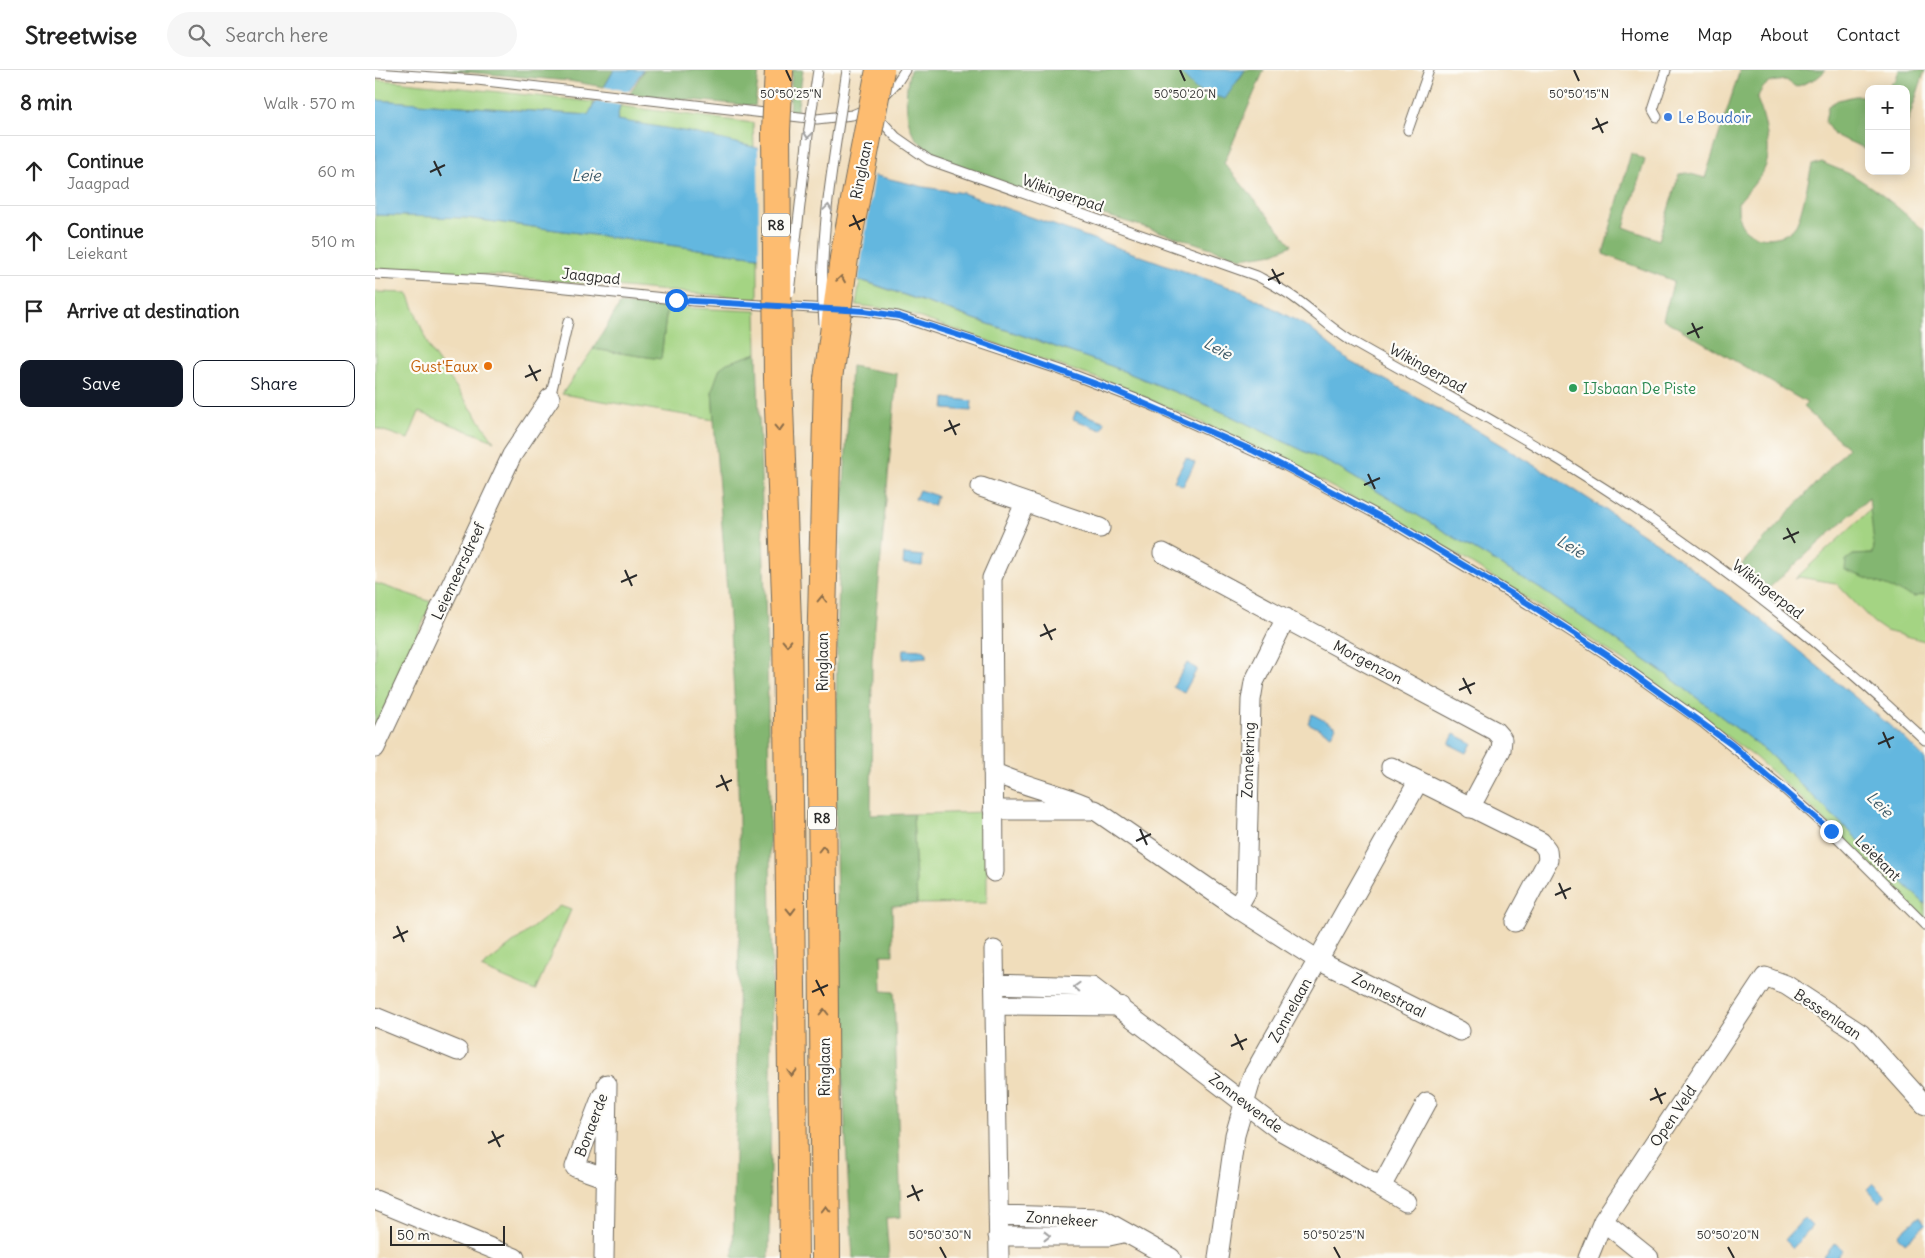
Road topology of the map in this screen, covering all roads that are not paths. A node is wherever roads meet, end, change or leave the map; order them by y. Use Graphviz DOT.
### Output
graph roads {
  1 [pos="779,70"];
  2 [pos="818,70"];
  3 [pos="847,70"];
  4 [pos="880,70"];
  5 [pos="905,70"];
  6 [pos="1429,70"];
  7 [pos="1666,70"];
  8 [pos="375,73"];
  9 [pos="871,107"];
  10 [pos="1657,117"];
  11 [pos="1408,130"];
  12 [pos="375,274"];
  13 [pos="804,309"];
  14 [pos="568,322"];
  15 [pos="828,379"];
  16 [pos="778,380"];
  17 [pos="550,398"];
  18 [pos="981,487"];
  19 [pos="1025,503"];
  20 [pos="1099,528"];
  21 [pos="1163,553"];
  22 [pos="1286,618"];
  23 [pos="1925,740"];
  24 [pos="375,748"];
  25 [pos="1391,767"];
  26 [pos="993,772"];
  27 [pos="1418,782"];
  28 [pos="1470,808"];
  29 [pos="993,810"];
  30 [pos="1095,810"];
  31 [pos="994,872"];
  32 [pos="1237,908"];
  33 [pos="1515,922"];
  34 [pos="1925,924"];
  35 [pos="994,950"];
  36 [pos="1318,960"];
  37 [pos="1765,977"];
  38 [pos="995,984"];
  39 [pos="1120,1006"];
  40 [pos="995,1007"];
  41 [pos="375,1017"];
  42 [pos="1460,1031"];
  43 [pos="458,1051"];
  44 [pos="1427,1102"];
  45 [pos="1246,1103"];
  46 [pos="1925,1105"];
  47 [pos="606,1178"];
  48 [pos="1381,1187"];
  49 [pos="375,1200"];
  50 [pos="1406,1202"];
  51 [pos="998,1215"];
  52 [pos="1603,1221"];
  53 [pos="1123,1233"];
  54 [pos="998,1236"];
  55 [pos="515,1258"];
  56 [pos="604,1258"];
  57 [pos="795,1258"];
  58 [pos="826,1258"];
  59 [pos="999,1258"];
  60 [pos="1171,1258"];
  61 [pos="1218,1258"];
  62 [pos="1588,1258"];
  63 [pos="1649,1258"];
  1 -- 16 [label="highway, Ringlaan / R8, bridge"];
  2 -- 16 [label="lane, one-way, bridge"];
  15 -- 3 [label="lane, one-way, bridge"];
  15 -- 4 [label="highway, Ringlaan / R8, one-way, bridge"];
  5 -- 9 [label="lane"];
  6 -- 11 [label="lane"];
  7 -- 10 [label="lane"];
  8 -- 9 [label="lane"];
  9 -- 23 [label="lane, Wikingerpad"];
  12 -- 13 [label="lane, Jaagpad"];
  13 -- 34 [label="lane, Leiekant"];
  14 -- 17 [label="lane"];
  58 -- 15 [label="highway, Ringlaan / R8, one-way"];
  16 -- 57 [label="highway, Ringlaan / R8, one-way"];
  17 -- 24 [label="street, Leiemeersdreef"];
  18 -- 19 [label="street"];
  19 -- 20 [label="street"];
  19 -- 26 [label="street"];
  21 -- 22 [label="street, Morgenzon"];
  22 -- 28 [label="street, Morgenzon"];
  22 -- 32 [label="street, Zonnekring"];
  25 -- 27 [label="street"];
  26 -- 29 [label="street"];
  26 -- 30 [label="street"];
  27 -- 28 [label="street"];
  27 -- 36 [label="street, Zonnelaan"];
  28 -- 33 [label="street"];
  29 -- 30 [label="street"];
  29 -- 31 [label="street"];
  30 -- 32 [label="street"];
  32 -- 36 [label="street"];
  35 -- 38 [label="street"];
  36 -- 42 [label="street, Zonnestraal"];
  36 -- 45 [label="street, Zonnelaan"];
  37 -- 46 [label="street, Bessenlaan"];
  37 -- 52 [label="street, Open Veld"];
  39 -- 38 [label="street, Zonnewende, one-way"];
  38 -- 40 [label="street"];
  39 -- 40 [label="street"];
  39 -- 45 [label="street, Zonnewende"];
  40 -- 51 [label="street"];
  41 -- 43 [label="street"];
  44 -- 48 [label="street"];
  45 -- 48 [label="street, Zonnewende"];
  45 -- 61 [label="street, Zonnelaan"];
  47 -- 56 [label="street"];
  48 -- 50 [label="street, Zonnewende"];
  49 -- 55 [label="street"];
  51 -- 53 [label="street, Zonnekeer"];
  51 -- 54 [label="street"];
  52 -- 62 [label="street, Open Veld"];
  52 -- 63 [label="street"];
  54 -- 53 [label="street, Zonnekeer, one-way"];
  53 -- 60 [label="street, Zonnekeer"];
  54 -- 59 [label="street"];
}
